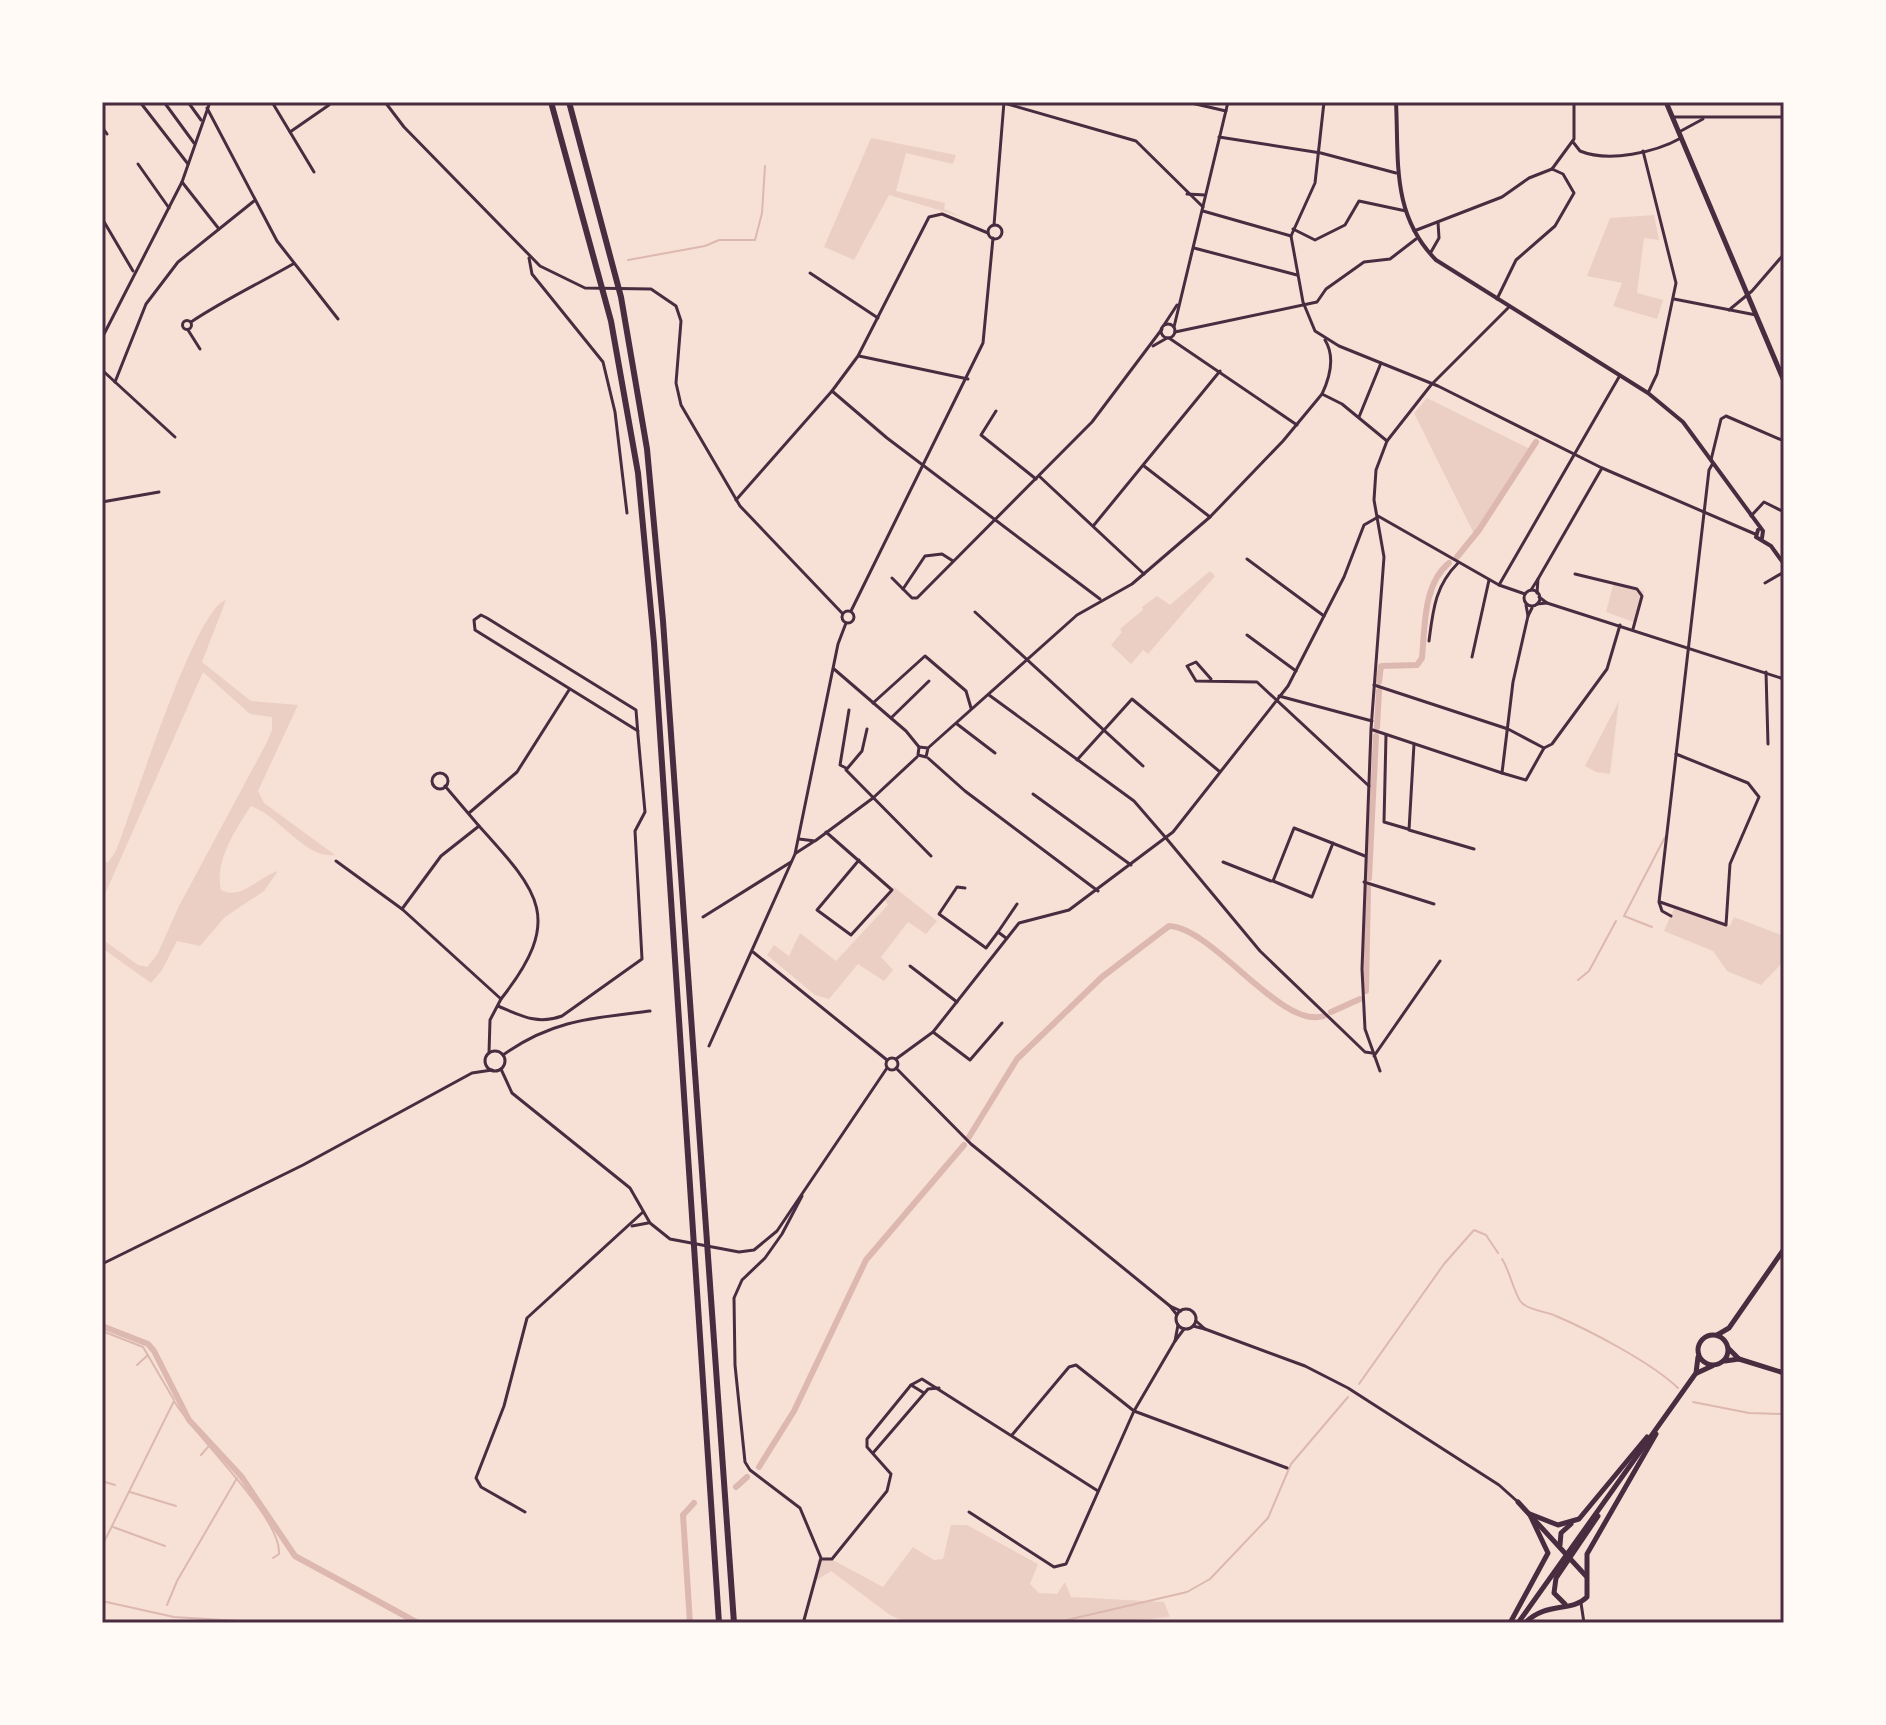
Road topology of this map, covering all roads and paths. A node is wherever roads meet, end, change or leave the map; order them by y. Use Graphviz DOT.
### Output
graph roads {
  1 [pos="140,102"];
  2 [pos="164,102"];
  3 [pos="188,102"];
  4 [pos="210,102"];
  5 [pos="272,102"];
  6 [pos="385,102"];
  7 [pos="551,102"];
  8 [pos="569,102"];
  9 [pos="1004,102"];
  10 [pos="1187,102"];
  11 [pos="1228,102"];
  12 [pos="1324,102"];
  13 [pos="1396,102"];
  14 [pos="1574,102"];
  15 [pos="1666,102"];
  16 [pos="329,105"];
  17 [pos="207,108"];
  18 [pos="1226,111"];
  19 [pos="1673,117"];
  20 [pos="1784,117"];
  21 [pos="1703,119"];
  22 [pos="201,120"];
  23 [pos="102,127"];
  24 [pos="290,132"];
  25 [pos="107,134"];
  26 [pos="1680,135"];
  27 [pos="1219,137"];
  28 [pos="1573,142"];
  29 [pos="194,143"];
  30 [pos="1643,151"];
  31 [pos="1321,153"];
  32 [pos="138,164"];
  33 [pos="188,164"];
  34 [pos="1552,169"];
  35 [pos="314,172"];
  36 [pos="1396,173"];
  37 [pos="182,182"];
  38 [pos="1187,194"];
  39 [pos="1205,195"];
  40 [pos="254,201"];
  41 [pos="169,208"];
  42 [pos="1202,209"];
  43 [pos="1408,211"];
  44 [pos="103,220"];
  45 [pos="1438,222"];
  46 [pos="994,225"];
  47 [pos="219,229"];
  48 [pos="1293,229"];
  49 [pos="1413,232"];
  50 [pos="988,233"];
  51 [pos="1291,236"];
  52 [pos="993,238"];
  53 [pos="1416,239"];
  54 [pos="1194,248"];
  55 [pos="1430,254"];
  56 [pos="1784,254"];
  57 [pos="528,255"];
  58 [pos="293,264"];
  59 [pos="134,272"];
  60 [pos="810,273"];
  61 [pos="1297,275"];
  62 [pos="1747,295"];
  63 [pos="1497,299"];
  64 [pos="1672,299"];
  65 [pos="1179,302"];
  66 [pos="1303,304"];
  67 [pos="1508,308"];
  68 [pos="1729,310"];
  69 [pos="1756,315"];
  70 [pos="878,318"];
  71 [pos="102,319"];
  72 [pos="338,319"];
  73 [pos="191,322"];
  74 [pos="107,323"];
  75 [pos="1162,328"];
  76 [pos="188,330"];
  77 [pos="1174,331"];
  78 [pos="102,338"];
  79 [pos="1168,338"];
  80 [pos="1324,338"];
  81 [pos="1180,343"];
  82 [pos="1150,348"];
  83 [pos="200,349"];
  84 [pos="858,356"];
  85 [pos="1381,363"];
  86 [pos="102,370"];
  87 [pos="1220,371"];
  88 [pos="1620,375"];
  89 [pos="968,379"];
  90 [pos="1784,381"];
  91 [pos="115,382"];
  92 [pos="1431,385"];
  93 [pos="833,389"];
  94 [pos="1648,393"];
  95 [pos="1322,394"];
  96 [pos="996,411"];
  97 [pos="1359,417"];
  98 [pos="1297,425"];
  99 [pos="175,437"];
  100 [pos="1387,441"];
  101 [pos="1784,441"];
  102 [pos="1574,454"];
  103 [pos="1712,462"];
  104 [pos="924,466"];
  105 [pos="1144,466"];
  106 [pos="1602,468"];
  107 [pos="1038,478"];
  108 [pos="159,492"];
  109 [pos="736,500"];
  110 [pos="102,502"];
  111 [pos="1784,512"];
  112 [pos="627,513"];
  113 [pos="1705,514"];
  114 [pos="1378,516"];
  115 [pos="1751,516"];
  116 [pos="1210,517"];
  117 [pos="996,520"];
  118 [pos="1094,525"];
  119 [pos="1757,532"];
  120 [pos="1247,559"];
  121 [pos="953,561"];
  122 [pos="1458,563"];
  123 [pos="1784,564"];
  124 [pos="1784,572"];
  125 [pos="1144,574"];
  126 [pos="1575,574"];
  127 [pos="892,578"];
  128 [pos="1538,579"];
  129 [pos="1489,580"];
  130 [pos="1765,583"];
  131 [pos="1499,585"];
  132 [pos="903,589"];
  133 [pos="1531,590"];
  134 [pos="1525,594"];
  135 [pos="1538,595"];
  136 [pos="1100,599"];
  137 [pos="1547,603"];
  138 [pos="1526,605"];
  139 [pos="1535,605"];
  140 [pos="851,611"];
  141 [pos="975,612"];
  142 [pos="842,613"];
  143 [pos="1324,616"];
  144 [pos="1528,616"];
  145 [pos="846,623"];
  146 [pos="1620,625"];
  147 [pos="1633,629"];
  148 [pos="1247,635"];
  149 [pos="1429,641"];
  150 [pos="1690,646"];
  151 [pos="1472,657"];
  152 [pos="1029,658"];
  153 [pos="834,669"];
  154 [pos="1297,671"];
  155 [pos="1766,672"];
  156 [pos="1211,679"];
  157 [pos="1784,679"];
  158 [pos="929,681"];
  159 [pos="1374,685"];
  160 [pos="569,690"];
  161 [pos="988,694"];
  162 [pos="1278,698"];
  163 [pos="873,703"];
  164 [pos="971,708"];
  165 [pos="849,710"];
  166 [pos="891,718"];
  167 [pos="1372,721"];
  168 [pos="955,723"];
  169 [pos="867,729"];
  170 [pos="1104,729"];
  171 [pos="1371,729"];
  172 [pos="1508,729"];
  173 [pos="638,731"];
  174 [pos="1386,735"];
  175 [pos="1414,744"];
  176 [pos="1768,744"];
  177 [pos="919,747"];
  178 [pos="928,748"];
  179 [pos="1544,748"];
  180 [pos="995,753"];
  181 [pos="1676,754"];
  182 [pos="919,756"];
  183 [pos="927,757"];
  184 [pos="1077,760"];
  185 [pos="1143,766"];
  186 [pos="846,768"];
  187 [pos="1503,770"];
  188 [pos="1220,772"];
  189 [pos="445,786"];
  190 [pos="1369,786"];
  191 [pos="1033,794"];
  192 [pos="873,798"];
  193 [pos="469,813"];
  194 [pos="479,826"];
  195 [pos="1409,830"];
  196 [pos="800,832"];
  197 [pos="826,832"];
  198 [pos="1166,838"];
  199 [pos="799,839"];
  200 [pos="815,841"];
  201 [pos="1333,843"];
  202 [pos="1474,849"];
  203 [pos="795,854"];
  204 [pos="931,856"];
  205 [pos="1365,856"];
  206 [pos="859,860"];
  207 [pos="336,861"];
  208 [pos="791,862"];
  209 [pos="1223,862"];
  210 [pos="1131,865"];
  211 [pos="1273,881"];
  212 [pos="1364,882"];
  213 [pos="965,888"];
  214 [pos="1098,891"];
  215 [pos="1659,902"];
  216 [pos="1017,904"];
  217 [pos="1434,904"];
  218 [pos="402,909"];
  219 [pos="1671,916"];
  220 [pos="703,917"];
  221 [pos="998,932"];
  222 [pos="1006,938"];
  223 [pos="753,952"];
  224 [pos="761,959"];
  225 [pos="1440,961"];
  226 [pos="745,965"];
  227 [pos="910,966"];
  228 [pos="501,999"];
  229 [pos="957,1002"];
  230 [pos="498,1006"];
  231 [pos="650,1011"];
  232 [pos="1002,1023"];
  233 [pos="933,1032"];
  234 [pos="709,1046"];
  235 [pos="489,1053"];
  236 [pos="503,1055"];
  237 [pos="1372,1055"];
  238 [pos="896,1059"];
  239 [pos="887,1060"];
  240 [pos="887,1068"];
  241 [pos="896,1068"];
  242 [pos="501,1069"];
  243 [pos="492,1070"];
  244 [pos="1380,1071"];
  245 [pos="806,1186"];
  246 [pos="643,1212"];
  247 [pos="650,1223"];
  248 [pos="629,1227"];
  249 [pos="1784,1249"];
  250 [pos="102,1264"];
  251 [pos="1170,1306"];
  252 [pos="1181,1311"];
  253 [pos="1177,1315"];
  254 [pos="1196,1321"];
  255 [pos="1178,1325"];
  256 [pos="1193,1326"];
  257 [pos="1729,1328"];
  258 [pos="1185,1329"];
  259 [pos="1205,1329"];
  260 [pos="1717,1335"];
  261 [pos="1175,1341"];
  262 [pos="1728,1347"];
  263 [pos="1698,1357"];
  264 [pos="1739,1359"];
  265 [pos="1724,1361"];
  266 [pos="1712,1366"];
  267 [pos="1696,1373"];
  268 [pos="1784,1373"];
  269 [pos="911,1385"];
  270 [pos="942,1390"];
  271 [pos="924,1393"];
  272 [pos="1134,1411"];
  273 [pos="1664,1419"];
  274 [pos="1012,1435"];
  275 [pos="873,1453"];
  276 [pos="1287,1468"];
  277 [pos="1098,1491"];
  278 [pos="1518,1502"];
  279 [pos="525,1512"];
  280 [pos="969,1512"];
  281 [pos="1530,1514"];
  282 [pos="1572,1523"];
  283 [pos="1560,1546"];
  284 [pos="821,1558"];
  285 [pos="1560,1568"];
  286 [pos="1588,1580"];
  287 [pos="1581,1603"];
  288 [pos="1569,1605"];
  289 [pos="804,1620"];
  290 [pos="719,1623"];
  291 [pos="734,1623"];
  292 [pos="1510,1623"];
  293 [pos="1518,1623"];
  294 [pos="1525,1623"];
  295 [pos="1584,1623"];
  1 -- 33 [label="street"];
  2 -- 29 [label="street"];
  3 -- 22 [label="street"];
  4 -- 17 [label="street"];
  5 -- 24 [label="street"];
  6 -- 57 [label="street"];
  7 -- 290 [label="highway"];
  8 -- 291 [label="highway"];
  9 -- 38 [label="street"];
  9 -- 46 [label="street"];
  10 -- 18 [label="street"];
  11 -- 18 [label="street"];
  12 -- 31 [label="street"];
  13 -- 36 [label="street"];
  14 -- 28 [label="street"];
  15 -- 19 [label="main road"];
  16 -- 24 [label="street"];
  17 -- 22 [label="street"];
  17 -- 40 [label="street"];
  18 -- 27 [label="street"];
  19 -- 21 [label="street"];
  19 -- 26 [label="main road"];
  20 -- 21 [label="street"];
  21 -- 26 [label="street"];
  22 -- 29 [label="street"];
  23 -- 25 [label="street"];
  24 -- 35 [label="street"];
  26 -- 30 [label="street"];
  26 -- 62 [label="main road"];
  27 -- 31 [label="street"];
  27 -- 39 [label="street"];
  28 -- 30 [label="street"];
  28 -- 34 [label="street"];
  29 -- 33 [label="street"];
  30 -- 64 [label="street"];
  31 -- 36 [label="street"];
  31 -- 48 [label="street"];
  32 -- 41 [label="street"];
  33 -- 37 [label="street"];
  34 -- 45 [label="street"];
  34 -- 63 [label="street"];
  36 -- 43 [label="street"];
  37 -- 41 [label="street"];
  37 -- 47 [label="street"];
  38 -- 39 [label="street"];
  38 -- 42 [label="street"];
  39 -- 42 [label="street"];
  40 -- 47 [label="street"];
  40 -- 58 [label="street"];
  41 -- 59 [label="street"];
  42 -- 51 [label="street"];
  42 -- 54 [label="street"];
  43 -- 48 [label="street"];
  43 -- 49 [label="street"];
  44 -- 59 [label="street"];
  45 -- 49 [label="street"];
  45 -- 55 [label="street"];
  46 -- 50 [label="street"];
  46 -- 52 [label="street"];
  47 -- 91 [label="street"];
  48 -- 51 [label="street"];
  49 -- 53 [label="street"];
  50 -- 52 [label="street"];
  50 -- 70 [label="street"];
  51 -- 61 [label="street"];
  52 -- 89 [label="street"];
  53 -- 55 [label="street"];
  53 -- 66 [label="street"];
  54 -- 61 [label="street"];
  54 -- 65 [label="street"];
  55 -- 63 [label="street"];
  56 -- 62 [label="street"];
  57 -- 109 [label="street"];
  57 -- 112 [label="street"];
  58 -- 72 [label="street"];
  58 -- 73 [label="street"];
  59 -- 74 [label="street"];
  60 -- 70 [label="street"];
  61 -- 66 [label="street"];
  62 -- 68 [label="street"];
  62 -- 69 [label="main road"];
  63 -- 67 [label="street"];
  64 -- 68 [label="street"];
  64 -- 94 [label="street"];
  65 -- 75 [label="street"];
  65 -- 77 [label="street"];
  66 -- 77 [label="street"];
  66 -- 80 [label="street"];
  67 -- 88 [label="street"];
  67 -- 92 [label="street"];
  68 -- 69 [label="street"];
  69 -- 90 [label="main road"];
  70 -- 84 [label="street"];
  71 -- 74 [label="street"];
  73 -- 76 [label="street"];
  73 -- 76 [label="street"];
  74 -- 78 [label="street"];
  75 -- 77 [label="street"];
  75 -- 79 [label="street"];
  75 -- 82 [label="street"];
  76 -- 83 [label="street"];
  77 -- 79 [label="street"];
  77 -- 81 [label="street"];
  79 -- 81 [label="street"];
  79 -- 82 [label="street"];
  80 -- 85 [label="street"];
  80 -- 95 [label="street"];
  81 -- 87 [label="street"];
  82 -- 107 [label="street"];
  84 -- 89 [label="street"];
  84 -- 93 [label="street"];
  85 -- 92 [label="street"];
  85 -- 97 [label="street"];
  86 -- 91 [label="street"];
  87 -- 98 [label="street"];
  87 -- 105 [label="street"];
  88 -- 94 [label="street"];
  88 -- 102 [label="street"];
  89 -- 104 [label="street"];
  91 -- 99 [label="street"];
  92 -- 100 [label="street"];
  92 -- 102 [label="street"];
  93 -- 104 [label="street"];
  93 -- 109 [label="street"];
  94 -- 103 [label="street"];
  95 -- 97 [label="street"];
  95 -- 98 [label="street"];
  96 -- 107 [label="street"];
  97 -- 100 [label="street"];
  98 -- 116 [label="street"];
  100 -- 114 [label="street"];
  101 -- 103 [label="street"];
  102 -- 106 [label="street"];
  102 -- 131 [label="street"];
  103 -- 113 [label="street"];
  103 -- 115 [label="street"];
  104 -- 117 [label="street"];
  104 -- 140 [label="street"];
  105 -- 116 [label="street"];
  105 -- 118 [label="street"];
  106 -- 113 [label="street"];
  106 -- 128 [label="street"];
  107 -- 117 [label="street"];
  107 -- 118 [label="street"];
  108 -- 110 [label="street"];
  109 -- 142 [label="street"];
  111 -- 115 [label="street"];
  113 -- 119 [label="street"];
  113 -- 150 [label="street"];
  114 -- 122 [label="street"];
  114 -- 143 [label="street"];
  114 -- 159 [label="street"];
  115 -- 119 [label="street"];
  116 -- 125 [label="street"];
  117 -- 121 [label="street"];
  117 -- 136 [label="street"];
  118 -- 125 [label="street"];
  119 -- 123 [label="street"];
  120 -- 143 [label="street"];
  121 -- 132 [label="street"];
  121 -- 132 [label="street"];
  122 -- 129 [label="street"];
  122 -- 149 [label="street"];
  124 -- 130 [label="street"];
  125 -- 136 [label="street"];
  126 -- 147 [label="street"];
  127 -- 132 [label="street"];
  128 -- 133 [label="street"];
  128 -- 135 [label="street"];
  129 -- 131 [label="street"];
  129 -- 151 [label="street"];
  131 -- 134 [label="street"];
  133 -- 134 [label="street"];
  133 -- 135 [label="street"];
  134 -- 138 [label="street"];
  135 -- 137 [label="street"];
  135 -- 139 [label="street"];
  136 -- 152 [label="street"];
  137 -- 139 [label="street"];
  137 -- 146 [label="street"];
  138 -- 139 [label="street"];
  138 -- 144 [label="street"];
  139 -- 144 [label="street"];
  140 -- 142 [label="street"];
  140 -- 145 [label="street"];
  141 -- 152 [label="street"];
  142 -- 145 [label="street"];
  143 -- 154 [label="street"];
  144 -- 172 [label="street"];
  145 -- 153 [label="street"];
  146 -- 147 [label="street"];
  146 -- 179 [label="street"];
  147 -- 150 [label="street"];
  148 -- 154 [label="street"];
  150 -- 155 [label="street"];
  150 -- 181 [label="street"];
  152 -- 161 [label="street"];
  152 -- 170 [label="street"];
  153 -- 163 [label="street"];
  153 -- 196 [label="street"];
  154 -- 162 [label="street"];
  155 -- 157 [label="street"];
  155 -- 176 [label="street"];
  156 -- 156 [label="street"];
  156 -- 162 [label="street"];
  158 -- 166 [label="street"];
  159 -- 167 [label="street"];
  159 -- 172 [label="street"];
  160 -- 173 [label="street"];
  160 -- 173 [label="street"];
  160 -- 193 [label="street"];
  161 -- 164 [label="street"];
  161 -- 184 [label="street"];
  162 -- 167 [label="street"];
  162 -- 188 [label="street"];
  162 -- 190 [label="street"];
  163 -- 164 [label="street"];
  163 -- 166 [label="street"];
  164 -- 168 [label="street"];
  165 -- 186 [label="street"];
  166 -- 177 [label="street"];
  167 -- 171 [label="street"];
  168 -- 178 [label="street"];
  168 -- 180 [label="street"];
  169 -- 186 [label="street"];
  170 -- 184 [label="street"];
  170 -- 185 [label="street"];
  170 -- 188 [label="street"];
  171 -- 174 [label="street"];
  171 -- 190 [label="street"];
  172 -- 179 [label="street"];
  172 -- 187 [label="street"];
  173 -- 230 [label="street"];
  174 -- 175 [label="street"];
  174 -- 195 [label="street"];
  175 -- 187 [label="street"];
  175 -- 195 [label="street"];
  177 -- 178 [label="street"];
  177 -- 182 [label="street"];
  178 -- 183 [label="street"];
  179 -- 187 [label="street"];
  181 -- 215 [label="street"];
  181 -- 215 [label="street"];
  182 -- 183 [label="street"];
  182 -- 192 [label="street"];
  183 -- 214 [label="street"];
  184 -- 198 [label="street"];
  186 -- 192 [label="street"];
  188 -- 198 [label="street"];
  189 -- 193 [label="street"];
  190 -- 205 [label="street"];
  191 -- 210 [label="street"];
  192 -- 197 [label="street"];
  192 -- 204 [label="street"];
  193 -- 194 [label="street"];
  194 -- 218 [label="street"];
  194 -- 228 [label="street"];
  195 -- 202 [label="street"];
  196 -- 199 [label="street"];
  196 -- 200 [label="street"];
  197 -- 200 [label="street"];
  197 -- 206 [label="street"];
  198 -- 210 [label="street"];
  198 -- 237 [label="street"];
  199 -- 200 [label="street"];
  199 -- 203 [label="street"];
  200 -- 203 [label="street"];
  201 -- 205 [label="street"];
  201 -- 211 [label="street"];
  201 -- 211 [label="street"];
  203 -- 208 [label="street"];
  205 -- 212 [label="street"];
  206 -- 206 [label="street"];
  207 -- 218 [label="street"];
  208 -- 220 [label="street"];
  208 -- 223 [label="street"];
  209 -- 211 [label="street"];
  210 -- 214 [label="street"];
  212 -- 217 [label="street"];
  212 -- 237 [label="street"];
  213 -- 221 [label="street"];
  214 -- 222 [label="street"];
  215 -- 219 [label="street"];
  216 -- 221 [label="street"];
  218 -- 228 [label="street"];
  221 -- 222 [label="street"];
  222 -- 229 [label="street"];
  223 -- 224 [label="street"];
  223 -- 226 [label="street"];
  224 -- 226 [label="street"];
  224 -- 239 [label="street"];
  225 -- 237 [label="street"];
  226 -- 234 [label="street"];
  227 -- 229 [label="street"];
  228 -- 230 [label="street"];
  229 -- 233 [label="street"];
  230 -- 235 [label="street"];
  231 -- 236 [label="street"];
  232 -- 233 [label="street"];
  233 -- 238 [label="street"];
  235 -- 236 [label="street"];
  235 -- 243 [label="street"];
  236 -- 242 [label="street"];
  237 -- 244 [label="street"];
  238 -- 239 [label="street"];
  238 -- 241 [label="street"];
  239 -- 240 [label="street"];
  240 -- 241 [label="street"];
  240 -- 245 [label="street"];
  241 -- 251 [label="street"];
  242 -- 243 [label="street"];
  242 -- 246 [label="street"];
  243 -- 250 [label="street"];
  245 -- 247 [label="street"];
  245 -- 284 [label="street"];
  246 -- 247 [label="street"];
  246 -- 248 [label="street"];
  247 -- 248 [label="street"];
  248 -- 279 [label="street"];
  249 -- 257 [label="main road"];
  251 -- 252 [label="street"];
  251 -- 253 [label="street"];
  252 -- 253 [label="street"];
  252 -- 254 [label="street"];
  253 -- 255 [label="street"];
  254 -- 256 [label="street"];
  254 -- 259 [label="street"];
  255 -- 258 [label="street"];
  255 -- 261 [label="street"];
  256 -- 258 [label="street"];
  256 -- 259 [label="street"];
  257 -- 260 [label="main road"];
  257 -- 262 [label="main road"];
  258 -- 261 [label="street"];
  259 -- 278 [label="street"];
  260 -- 262 [label="main road"];
  260 -- 263 [label="main road"];
  261 -- 272 [label="street"];
  262 -- 264 [label="main road"];
  262 -- 265 [label="main road"];
  263 -- 266 [label="main road"];
  263 -- 267 [label="main road"];
  264 -- 265 [label="main road"];
  264 -- 268 [label="main road"];
  265 -- 266 [label="main road"];
  266 -- 267 [label="main road"];
  267 -- 273 [label="main road"];
  269 -- 270 [label="street"];
  269 -- 271 [label="street"];
  269 -- 275 [label="street"];
  270 -- 271 [label="street"];
  270 -- 274 [label="street"];
  271 -- 275 [label="street"];
  272 -- 274 [label="street"];
  272 -- 276 [label="street"];
  272 -- 277 [label="street"];
  273 -- 282 [label="main road"];
  273 -- 285 [label="main road"];
  273 -- 286 [label="main road"];
  274 -- 277 [label="street"];
  275 -- 284 [label="street"];
  277 -- 280 [label="street"];
  278 -- 281 [label="main road"];
  281 -- 282 [label="main road"];
  281 -- 283 [label="main road"];
  281 -- 292 [label="main road"];
  282 -- 283 [label="main road"];
  283 -- 286 [label="main road"];
  284 -- 289 [label="street"];
  285 -- 288 [label="main road"];
  285 -- 293 [label="main road"];
  286 -- 287 [label="main road"];
  287 -- 288 [label="main road"];
  287 -- 295 [label="street"];
  288 -- 294 [label="main road"];
}
